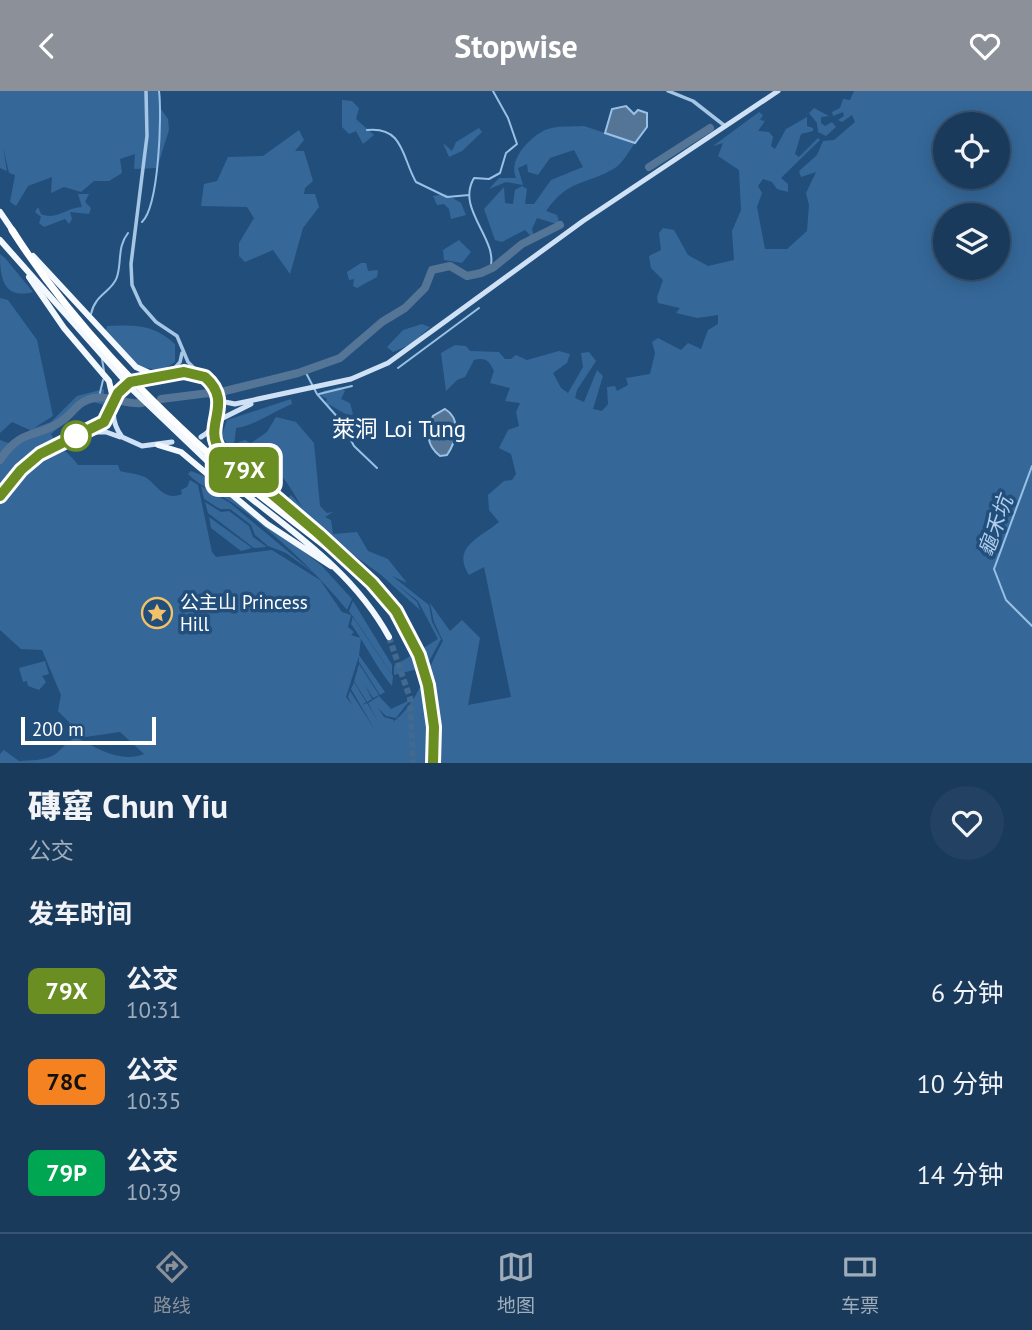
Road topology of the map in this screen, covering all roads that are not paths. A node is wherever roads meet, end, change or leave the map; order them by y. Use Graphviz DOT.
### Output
graph roads {
  1 [pos="146,91"];
  2 [pos="668,91"];
  3 [pos="778,91"];
  4 [pos="725,126"];
  5 [pos="0,212"];
  6 [pos="12,230"];
  7 [pos="0,240"];
  8 [pos="182,347"];
  9 [pos="166,375"];
  10 [pos="156,376"];
  11 [pos="203,376"];
  12 [pos="142,379"];
  13 [pos="264,399"];
  14 [pos="222,403"];
  15 [pos="112,409"];
  16 [pos="216,424"];
  17 [pos="86,432"];
  18 [pos="201,437"];
  19 [pos="125,439"];
  20 [pos="172,442"];
  21 [pos="158,445"];
  22 [pos="225,473"];
  23 [pos="0,496"];
  24 [pos="342,558"];
  25 [pos="347,577"];
  26 [pos="403,623"];
  27 [pos="389,637"];
  1 -- 8 [label="street"];
  2 -- 4 [label="street"];
  3 -- 4 [label="main road"];
  4 -- 13 [label="main road"];
  5 -- 6 [label="highway"];
  6 -- 10 [label="highway, bridge"];
  6 -- 22 [label="highway, bridge"];
  7 -- 15 [label="highway, bridge"];
  7 -- 22 [label="highway, bridge"];
  8 -- 9 [label="street"];
  8 -- 11 [label="street"];
  9 -- 10 [label="main road"];
  9 -- 11 [label="main road"];
  10 -- 12 [label="main road"];
  11 -- 14 [label="main road"];
  13 -- 14 [label="main road"];
  13 -- 16 [label="main road"];
  14 -- 16 [label="main road"];
  15 -- 17 [label="main road"];
  15 -- 19 [label="main road"];
  16 -- 18 [label="main road"];
  16 -- 24 [label="highway"];
  17 -- 19 [label="main road"];
  17 -- 23 [label="main road"];
  19 -- 21 [label="main road"];
  20 -- 21 [label="main road"];
  21 -- 25 [label="highway"];
  22 -- 24 [label="highway"];
  22 -- 25 [label="highway"];
  24 -- 26 [label="highway"];
  25 -- 27 [label="highway"];
}
